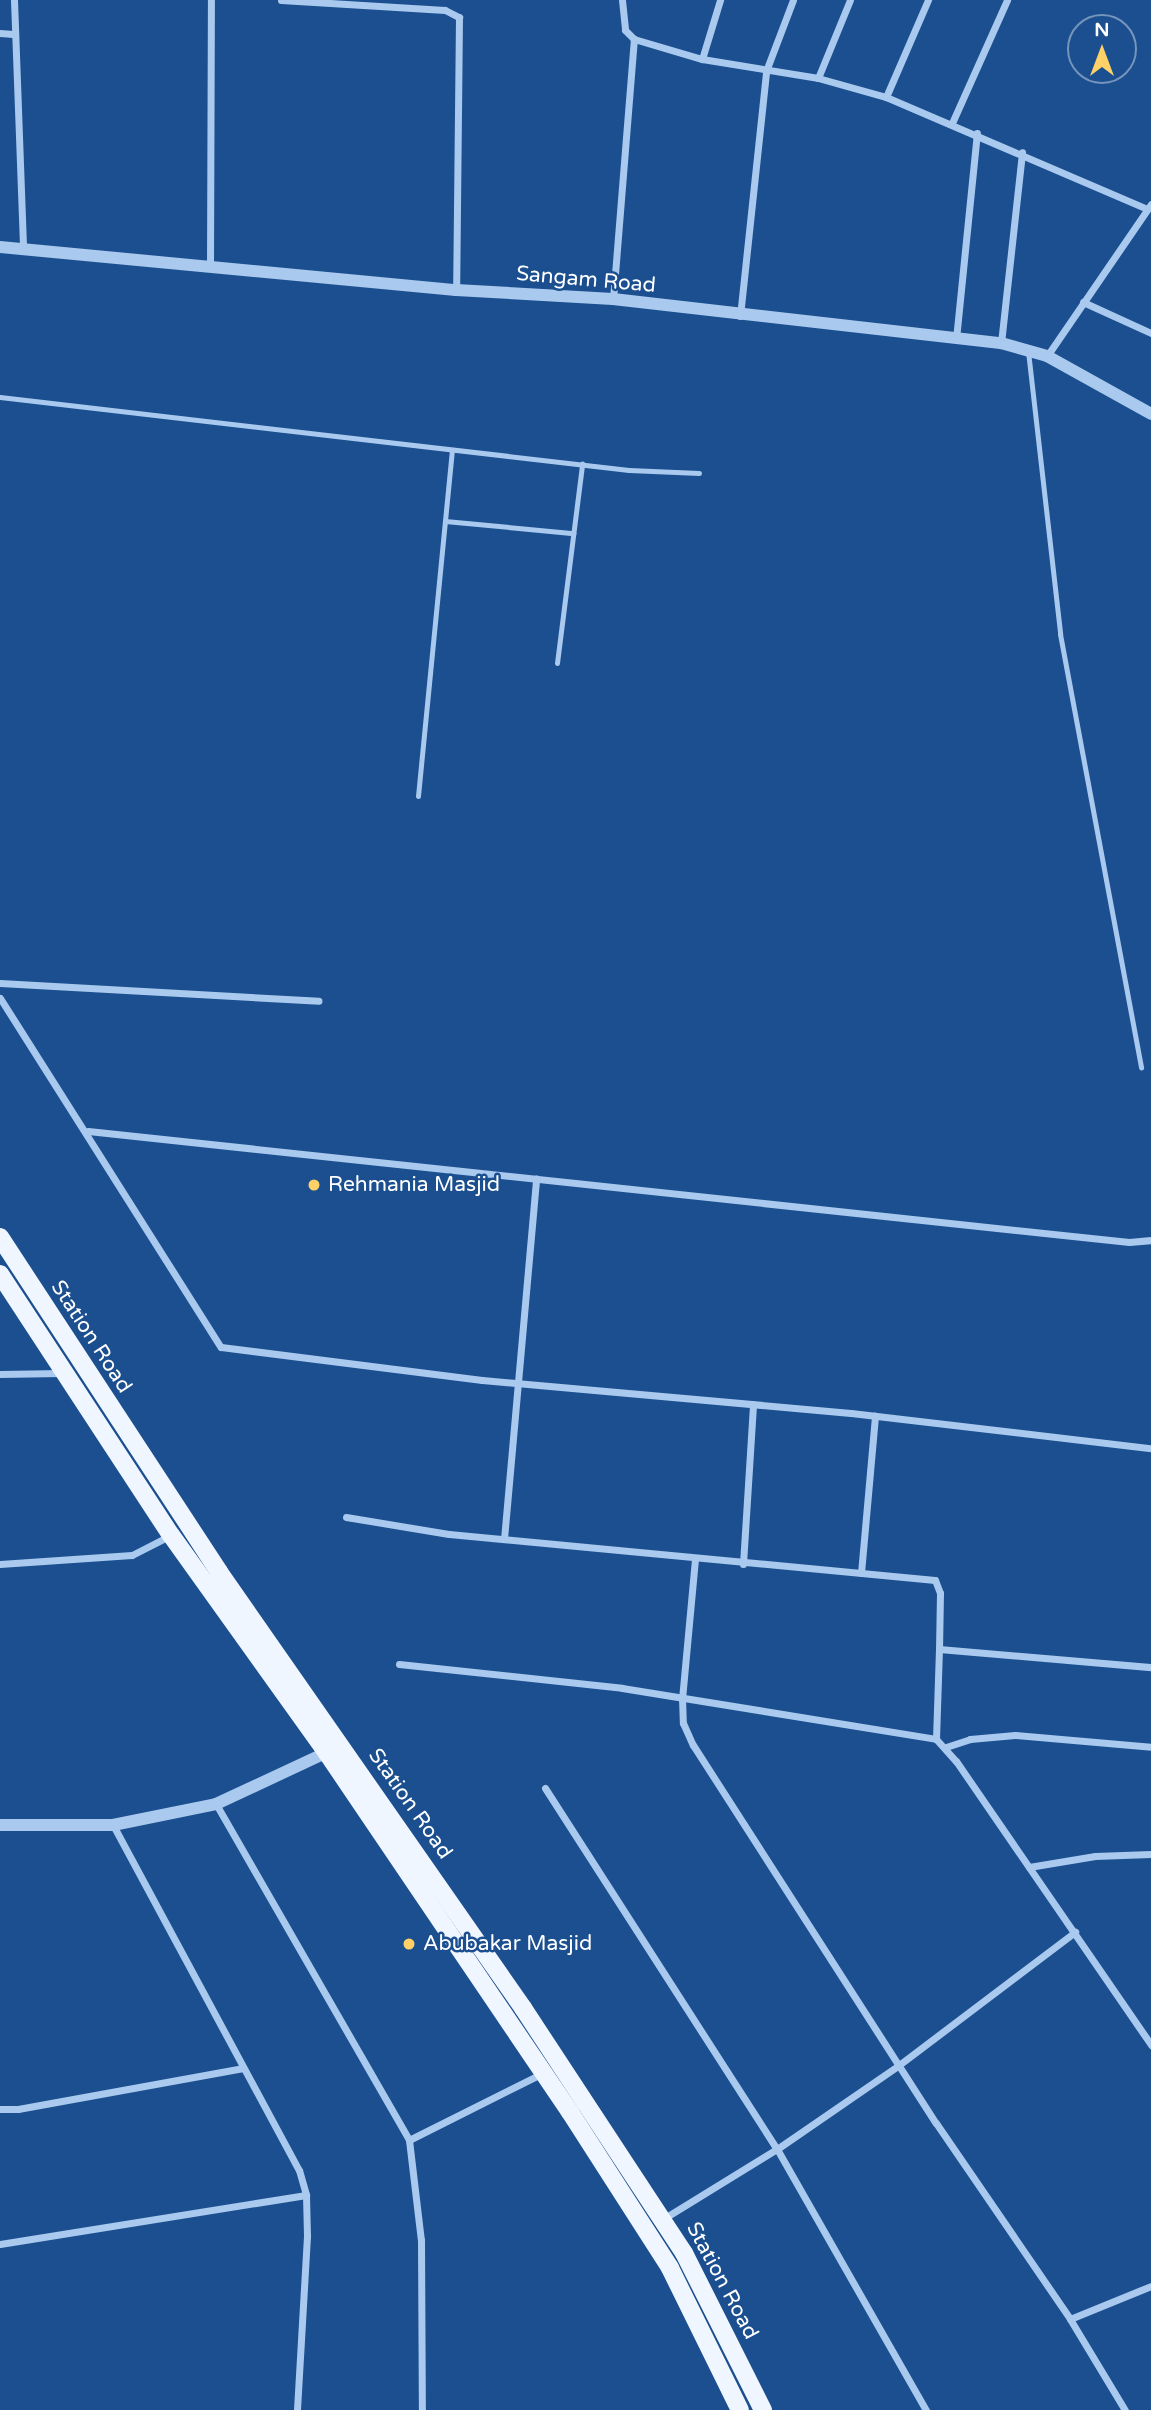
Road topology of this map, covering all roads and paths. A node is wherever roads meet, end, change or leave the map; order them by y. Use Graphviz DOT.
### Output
graph roads {
  1 [pos="14,0"];
  2 [pos="211,0"];
  3 [pos="281,0"];
  4 [pos="622,0"];
  5 [pos="720,0"];
  6 [pos="793,0"];
  7 [pos="850,0"];
  8 [pos="928,0"];
  9 [pos="1007,0"];
  10 [pos="0,33"];
  11 [pos="13,34"];
  12 [pos="634,39"];
  13 [pos="702,59"];
  14 [pos="766,71"];
  15 [pos="818,78"];
  16 [pos="887,97"];
  17 [pos="952,123"];
  18 [pos="977,133"];
  19 [pos="1022,152"];
  20 [pos="1149,207"];
  21 [pos="0,247"];
  22 [pos="23,249"];
  23 [pos="210,265"];
  24 [pos="456,290"];
  25 [pos="613,299"];
  26 [pos="1083,302"];
  27 [pos="740,316"];
  28 [pos="1151,333"];
  29 [pos="956,340"];
  30 [pos="1001,343"];
  31 [pos="1028,348"];
  32 [pos="1047,356"];
  33 [pos="0,397"];
  34 [pos="1151,414"];
  35 [pos="452,450"];
  36 [pos="582,464"];
  37 [pos="699,473"];
  38 [pos="445,521"];
  39 [pos="573,533"];
  40 [pos="557,663"];
  41 [pos="418,796"];
  42 [pos="0,983"];
  43 [pos="0,998"];
  44 [pos="318,1001"];
  45 [pos="1141,1067"];
  46 [pos="89,1132"];
  47 [pos="536,1178"];
  48 [pos="0,1237"];
  49 [pos="1151,1240"];
  50 [pos="0,1274"];
  51 [pos="67,1373"];
  52 [pos="0,1374"];
  53 [pos="516,1383"];
  54 [pos="753,1405"];
  55 [pos="875,1416"];
  56 [pos="1151,1448"];
  57 [pos="346,1517"];
  58 [pos="172,1535"];
  59 [pos="504,1539"];
  60 [pos="695,1559"];
  61 [pos="0,1564"];
  62 [pos="743,1564"];
  63 [pos="861,1573"];
  64 [pos="939,1649"];
  65 [pos="398,1664"];
  66 [pos="1151,1667"];
  67 [pos="682,1698"];
  68 [pos="936,1739"];
  69 [pos="946,1747"];
  70 [pos="1151,1747"];
  71 [pos="335,1750"];
  72 [pos="545,1788"];
  73 [pos="216,1804"];
  74 [pos="0,1825"];
  75 [pos="113,1825"];
  76 [pos="1151,1854"];
  77 [pos="1029,1867"];
  78 [pos="1075,1933"];
  79 [pos="1151,2045"];
  80 [pos="899,2065"];
  81 [pos="243,2068"];
  82 [pos="543,2073"];
  83 [pos="0,2109"];
  84 [pos="409,2140"];
  85 [pos="777,2149"];
  86 [pos="306,2195"];
  87 [pos="662,2219"];
  88 [pos="0,2244"];
  89 [pos="1151,2286"];
  90 [pos="1070,2319"];
  91 [pos="298,2410"];
  92 [pos="422,2410"];
  93 [pos="740,2410"];
  94 [pos="762,2410"];
  95 [pos="926,2410"];
  96 [pos="1125,2410"];
  1 -- 11 [label="street"];
  2 -- 23 [label="street"];
  3 -- 24 [label="street"];
  4 -- 12 [label="street"];
  5 -- 13 [label="street"];
  6 -- 14 [label="street"];
  7 -- 15 [label="street"];
  8 -- 16 [label="street"];
  9 -- 17 [label="street"];
  10 -- 11 [label="street"];
  11 -- 22 [label="street"];
  12 -- 13 [label="street"];
  12 -- 25 [label="street"];
  13 -- 14 [label="street"];
  14 -- 15 [label="street"];
  14 -- 27 [label="street"];
  15 -- 16 [label="street"];
  16 -- 17 [label="street"];
  17 -- 18 [label="street"];
  18 -- 19 [label="street"];
  18 -- 29 [label="street"];
  19 -- 20 [label="street"];
  19 -- 30 [label="street"];
  20 -- 26 [label="street"];
  21 -- 22 [label="street, Sangam Road"];
  22 -- 23 [label="street, Sangam Road"];
  23 -- 24 [label="street, Sangam Road"];
  24 -- 25 [label="street, Sangam Road"];
  25 -- 27 [label="street, Sangam Road"];
  26 -- 28 [label="street"];
  26 -- 32 [label="street"];
  27 -- 29 [label="street, Sangam Road"];
  29 -- 30 [label="street, Sangam Road"];
  30 -- 31 [label="street, Sangam Road"];
  31 -- 32 [label="street, Sangam Road"];
  31 -- 45 [label="lane"];
  32 -- 34 [label="street, Sangam Road"];
  33 -- 35 [label="lane"];
  35 -- 36 [label="lane"];
  35 -- 38 [label="lane"];
  36 -- 37 [label="lane"];
  36 -- 39 [label="lane"];
  38 -- 39 [label="lane"];
  38 -- 41 [label="lane"];
  39 -- 40 [label="lane"];
  42 -- 44 [label="street"];
  43 -- 46 [label="street"];
  46 -- 47 [label="street"];
  46 -- 53 [label="street"];
  47 -- 49 [label="street"];
  47 -- 53 [label="street"];
  48 -- 71 [label="main road, Station Road"];
  50 -- 51 [label="main road, Station Road"];
  51 -- 52 [label="street"];
  51 -- 58 [label="main road, Station Road"];
  53 -- 54 [label="street"];
  53 -- 59 [label="street"];
  54 -- 55 [label="street"];
  54 -- 62 [label="street"];
  55 -- 56 [label="street"];
  55 -- 63 [label="street"];
  57 -- 59 [label="street"];
  58 -- 61 [label="street"];
  58 -- 71 [label="main road, Station Road"];
  59 -- 60 [label="street"];
  60 -- 62 [label="street"];
  60 -- 67 [label="street"];
  62 -- 63 [label="street"];
  63 -- 64 [label="street"];
  64 -- 66 [label="street"];
  64 -- 68 [label="street"];
  65 -- 67 [label="street"];
  67 -- 68 [label="street"];
  67 -- 80 [label="street"];
  68 -- 69 [label="street"];
  69 -- 70 [label="street"];
  69 -- 77 [label="street"];
  71 -- 73 [label="street"];
  71 -- 82 [label="main road, Station Road"];
  71 -- 87 [label="main road, Station Road"];
  72 -- 85 [label="street"];
  73 -- 75 [label="street"];
  73 -- 84 [label="street"];
  74 -- 75 [label="street"];
  75 -- 81 [label="street"];
  76 -- 77 [label="street"];
  77 -- 78 [label="street"];
  78 -- 79 [label="street"];
  78 -- 80 [label="street"];
  80 -- 85 [label="street"];
  80 -- 90 [label="street"];
  81 -- 83 [label="street"];
  81 -- 86 [label="street"];
  82 -- 84 [label="street"];
  82 -- 93 [label="main road, Station Road"];
  84 -- 92 [label="street"];
  85 -- 87 [label="street"];
  85 -- 95 [label="street"];
  86 -- 88 [label="street"];
  86 -- 91 [label="street"];
  87 -- 94 [label="main road, Station Road"];
  89 -- 90 [label="street"];
  90 -- 96 [label="street"];
}
